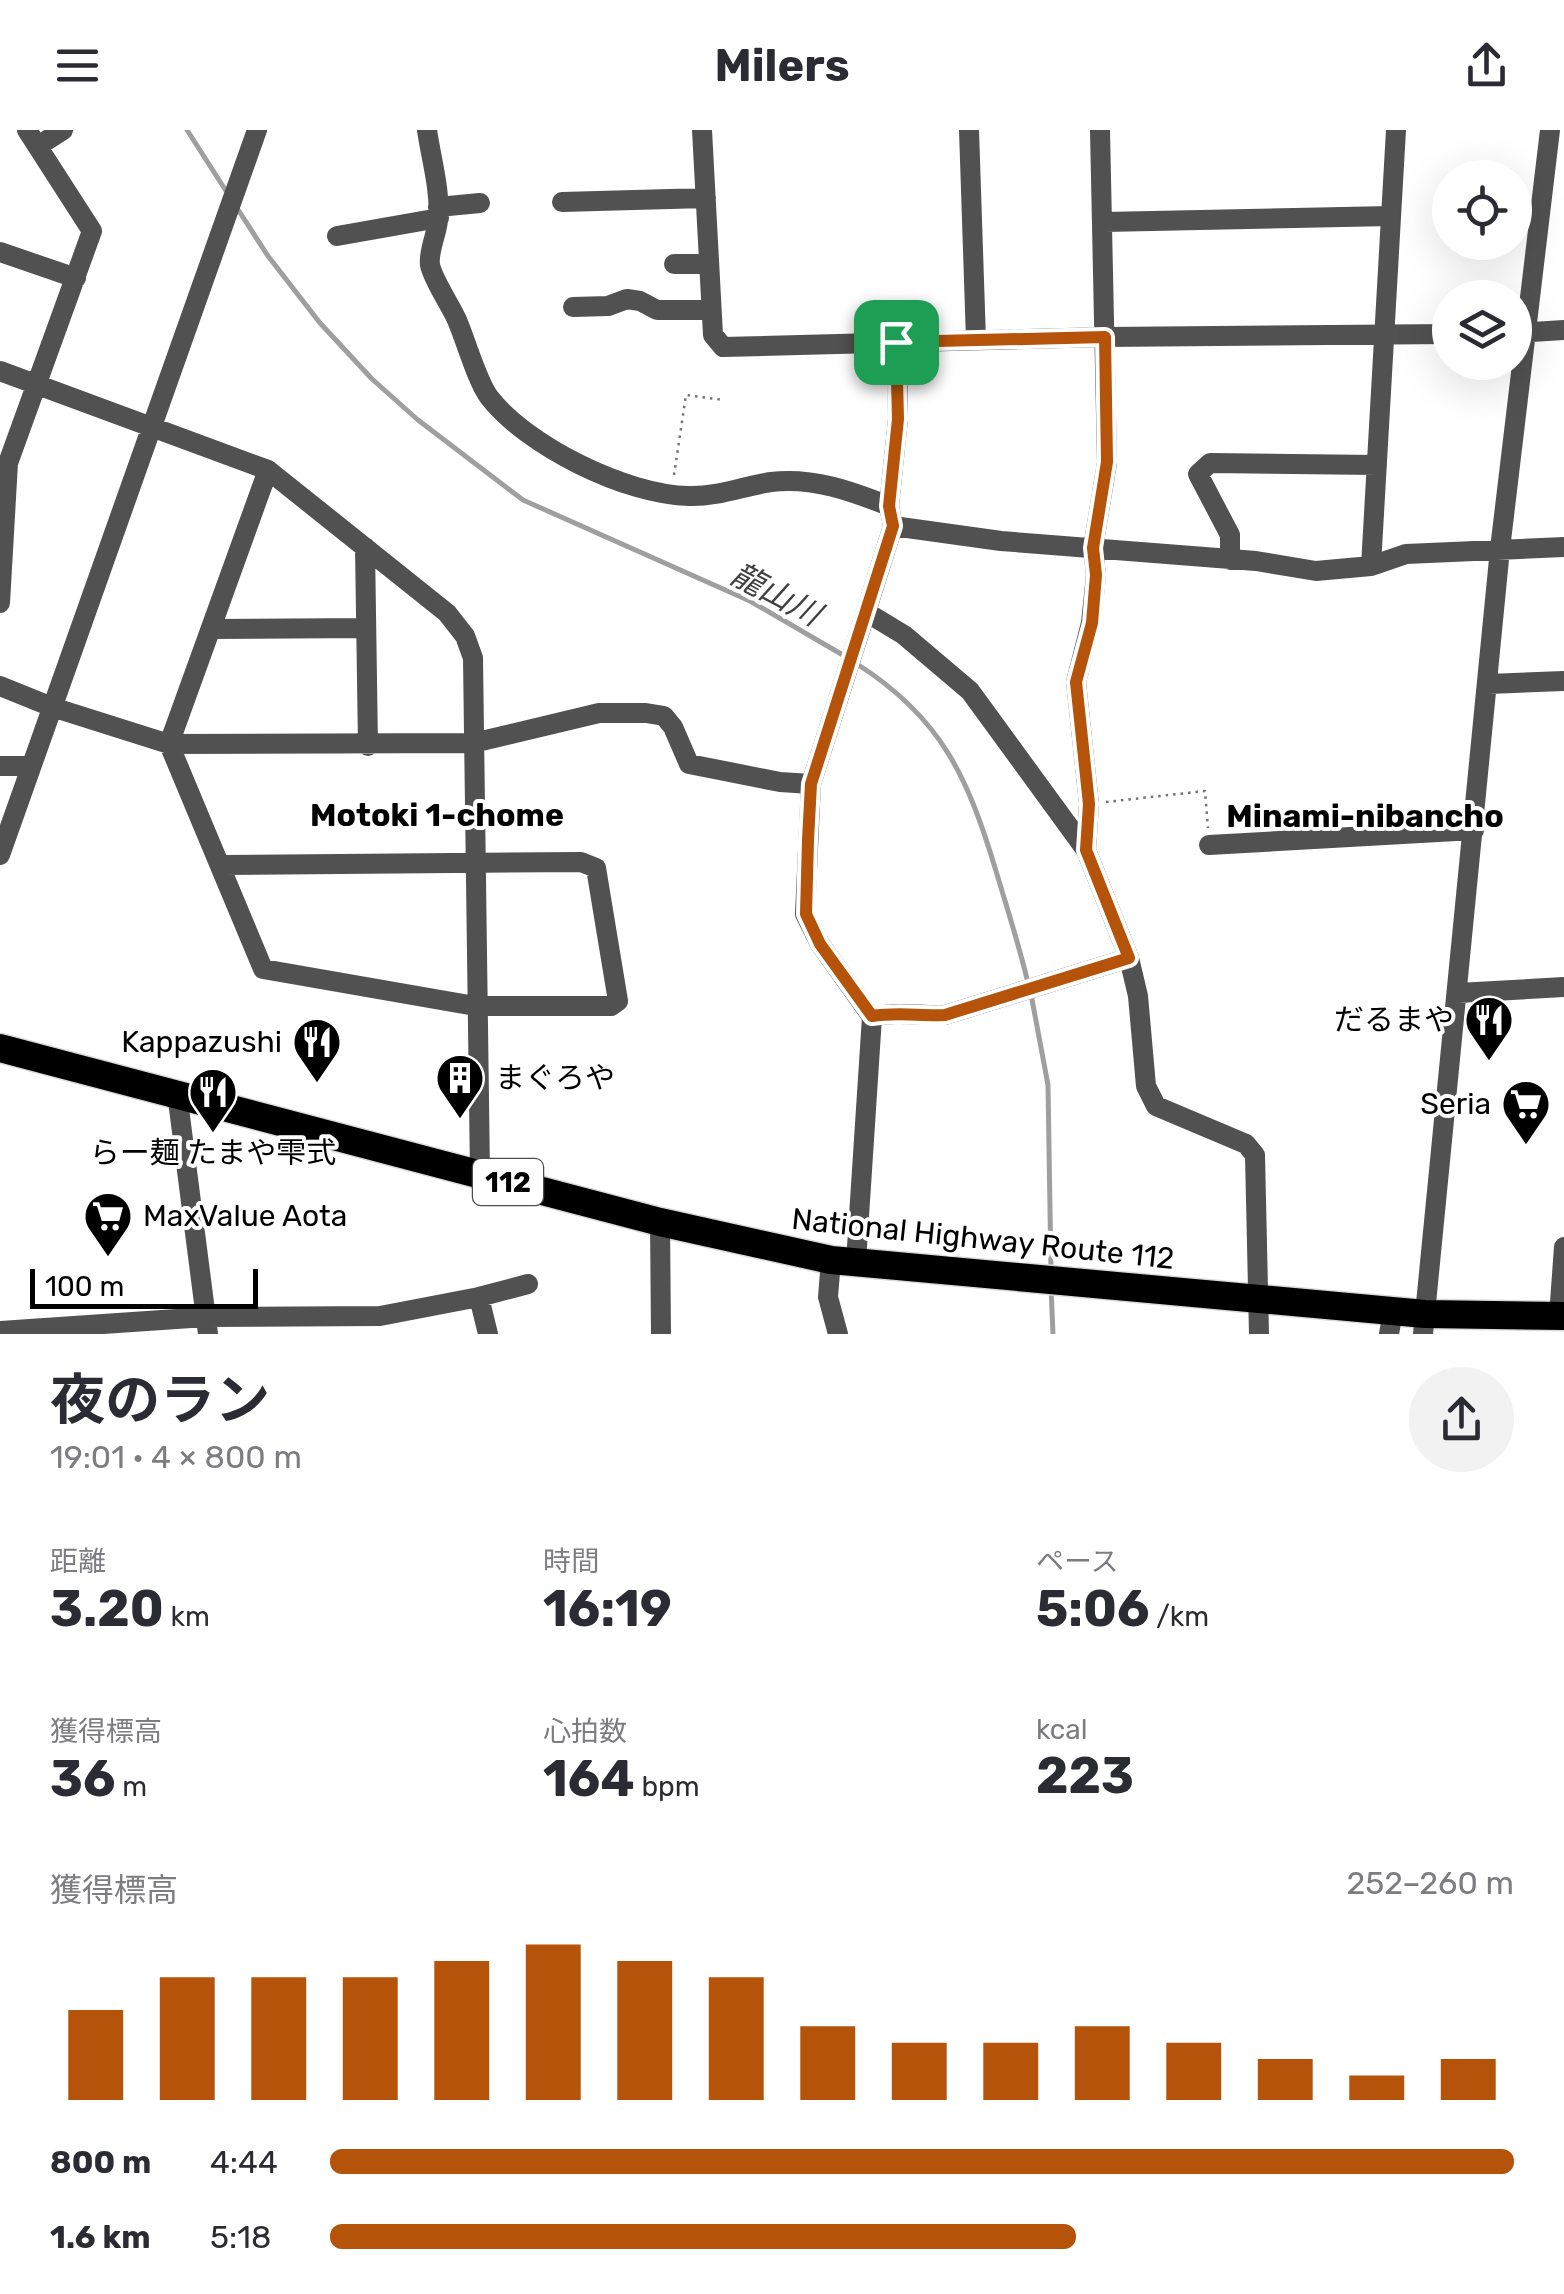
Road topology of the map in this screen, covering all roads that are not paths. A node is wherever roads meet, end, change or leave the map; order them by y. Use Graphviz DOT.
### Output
graph roads {
  1 [pos="63,130"];
  2 [pos="257,130"];
  3 [pos="427,130"];
  4 [pos="702,130"];
  5 [pos="969,130"];
  6 [pos="1100,130"];
  7 [pos="1396,130"];
  8 [pos="1550,130"];
  9 [pos="33,138"];
  10 [pos="1554,178"];
  11 [pos="706,198"];
  12 [pos="480,202"];
  13 [pos="562,202"];
  14 [pos="438,213"];
  15 [pos="1391,216"];
  16 [pos="1104,222"];
  17 [pos="337,236"];
  18 [pos="0,252"];
  19 [pos="674,264"];
  20 [pos="709,264"];
  21 [pos="76,278"];
  22 [pos="1532,280"];
  23 [pos="573,307"];
  24 [pos="712,310"];
  25 [pos="1564,330"];
  26 [pos="1532,332"];
  27 [pos="1385,334"];
  28 [pos="1432,334"];
  29 [pos="1105,337"];
  30 [pos="976,340"];
  31 [pos="896,342"];
  32 [pos="0,370"];
  33 [pos="1516,380"];
  34 [pos="38,386"];
  35 [pos="152,428"];
  36 [pos="1377,465"];
  37 [pos="268,470"];
  38 [pos="891,516"];
  39 [pos="365,546"];
  40 [pos="1564,547"];
  41 [pos="1093,548"];
  42 [pos="1500,549"];
  43 [pos="1230,560"];
  44 [pos="1372,566"];
  45 [pos="0,603"];
  46 [pos="866,612"];
  47 [pos="366,628"];
  48 [pos="211,629"];
  49 [pos="1564,681"];
  50 [pos="1488,684"];
  51 [pos="0,686"];
  52 [pos="52,708"];
  53 [pos="473,743"];
  54 [pos="169,744"];
  55 [pos="368,746"];
  56 [pos="0,766"];
  57 [pos="31,766"];
  58 [pos="811,784"];
  59 [pos="7,815"];
  60 [pos="1474,830"];
  61 [pos="1209,844"];
  62 [pos="1086,850"];
  63 [pos="0,855"];
  64 [pos="475,863"];
  65 [pos="222,865"];
  66 [pos="1122,960"];
  67 [pos="1564,987"];
  68 [pos="1458,993"];
  69 [pos="475,1006"];
  70 [pos="872,1016"];
  71 [pos="0,1048"];
  72 [pos="177,1093"];
  73 [pos="480,1174"];
  74 [pos="660,1222"];
  75 [pos="1564,1247"];
  76 [pos="843,1261"];
  77 [pos="528,1284"];
  78 [pos="479,1297"];
  79 [pos="1256,1300"];
  80 [pos="1561,1316"];
  81 [pos="1391,1323"];
  82 [pos="1424,1324"];
  83 [pos="207,1325"];
  84 [pos="112,1330"];
  85 [pos="0,1331"];
  86 [pos="488,1334"];
  87 [pos="662,1334"];
  88 [pos="838,1334"];
  89 [pos="1259,1334"];
  1 -- 9 [label="street"];
  2 -- 35 [label="street"];
  3 -- 14 [label="street"];
  4 -- 11 [label="street"];
  5 -- 30 [label="street"];
  6 -- 16 [label="street"];
  7 -- 15 [label="street"];
  8 -- 10 [label="street"];
  9 -- 21 [label="street"];
  10 -- 22 [label="street"];
  11 -- 13 [label="street"];
  11 -- 20 [label="street"];
  12 -- 14 [label="street"];
  14 -- 17 [label="street"];
  14 -- 38 [label="street"];
  15 -- 16 [label="street"];
  15 -- 27 [label="street"];
  16 -- 29 [label="street"];
  18 -- 21 [label="street"];
  19 -- 20 [label="street"];
  20 -- 24 [label="street"];
  21 -- 34 [label="street"];
  23 -- 24 [label="street"];
  24 -- 31 [label="street"];
  25 -- 26 [label="street"];
  27 -- 28 [label="street"];
  27 -- 29 [label="street"];
  27 -- 36 [label="street"];
  29 -- 30 [label="street"];
  29 -- 41 [label="street"];
  30 -- 31 [label="street"];
  31 -- 38 [label="street"];
  32 -- 34 [label="street"];
  33 -- 42 [label="street"];
  34 -- 35 [label="street"];
  34 -- 45 [label="street"];
  35 -- 37 [label="street"];
  35 -- 52 [label="street"];
  36 -- 43 [label="street"];
  36 -- 44 [label="street"];
  37 -- 39 [label="street"];
  37 -- 48 [label="street"];
  38 -- 41 [label="street"];
  38 -- 46 [label="street"];
  39 -- 47 [label="street"];
  39 -- 53 [label="street"];
  40 -- 42 [label="street"];
  41 -- 43 [label="street"];
  41 -- 62 [label="street"];
  42 -- 44 [label="street"];
  42 -- 50 [label="street"];
  43 -- 44 [label="street"];
  46 -- 58 [label="street"];
  46 -- 62 [label="street"];
  47 -- 48 [label="street"];
  47 -- 55 [label="street"];
  48 -- 54 [label="street"];
  49 -- 50 [label="street"];
  50 -- 60 [label="street"];
  51 -- 52 [label="street"];
  52 -- 54 [label="street"];
  52 -- 57 [label="street"];
  53 -- 55 [label="street"];
  53 -- 58 [label="street"];
  53 -- 64 [label="street"];
  54 -- 55 [label="street"];
  54 -- 65 [label="street"];
  56 -- 57 [label="street"];
  57 -- 59 [label="street"];
  58 -- 70 [label="street"];
  59 -- 63 [label="street"];
  60 -- 61 [label="street"];
  60 -- 68 [label="street"];
  62 -- 66 [label="street"];
  64 -- 65 [label="street"];
  64 -- 69 [label="street"];
  64 -- 69 [label="street"];
  65 -- 69 [label="street"];
  66 -- 70 [label="street"];
  66 -- 79 [label="street"];
  67 -- 68 [label="street"];
  68 -- 82 [label="street"];
  69 -- 73 [label="street"];
  70 -- 76 [label="street"];
  71 -- 72 [label="highway, National Highway Route 112 / 112"];
  72 -- 73 [label="highway, National Highway Route 112 / 112"];
  72 -- 83 [label="street"];
  73 -- 74 [label="highway, National Highway Route 112 / 112"];
  74 -- 76 [label="highway, National Highway Route 112 / 112"];
  74 -- 87 [label="street"];
  75 -- 80 [label="street"];
  76 -- 79 [label="highway, National Highway Route 112 / 112"];
  76 -- 88 [label="street"];
  77 -- 78 [label="street"];
  78 -- 83 [label="street"];
  78 -- 86 [label="street"];
  79 -- 81 [label="highway, National Highway Route 112 / 112"];
  79 -- 89 [label="street"];
  80 -- 82 [label="highway, National Highway Route 112 / 112"];
  81 -- 82 [label="highway, National Highway Route 112 / 112"];
  83 -- 84 [label="street"];
  84 -- 85 [label="street"];
}
